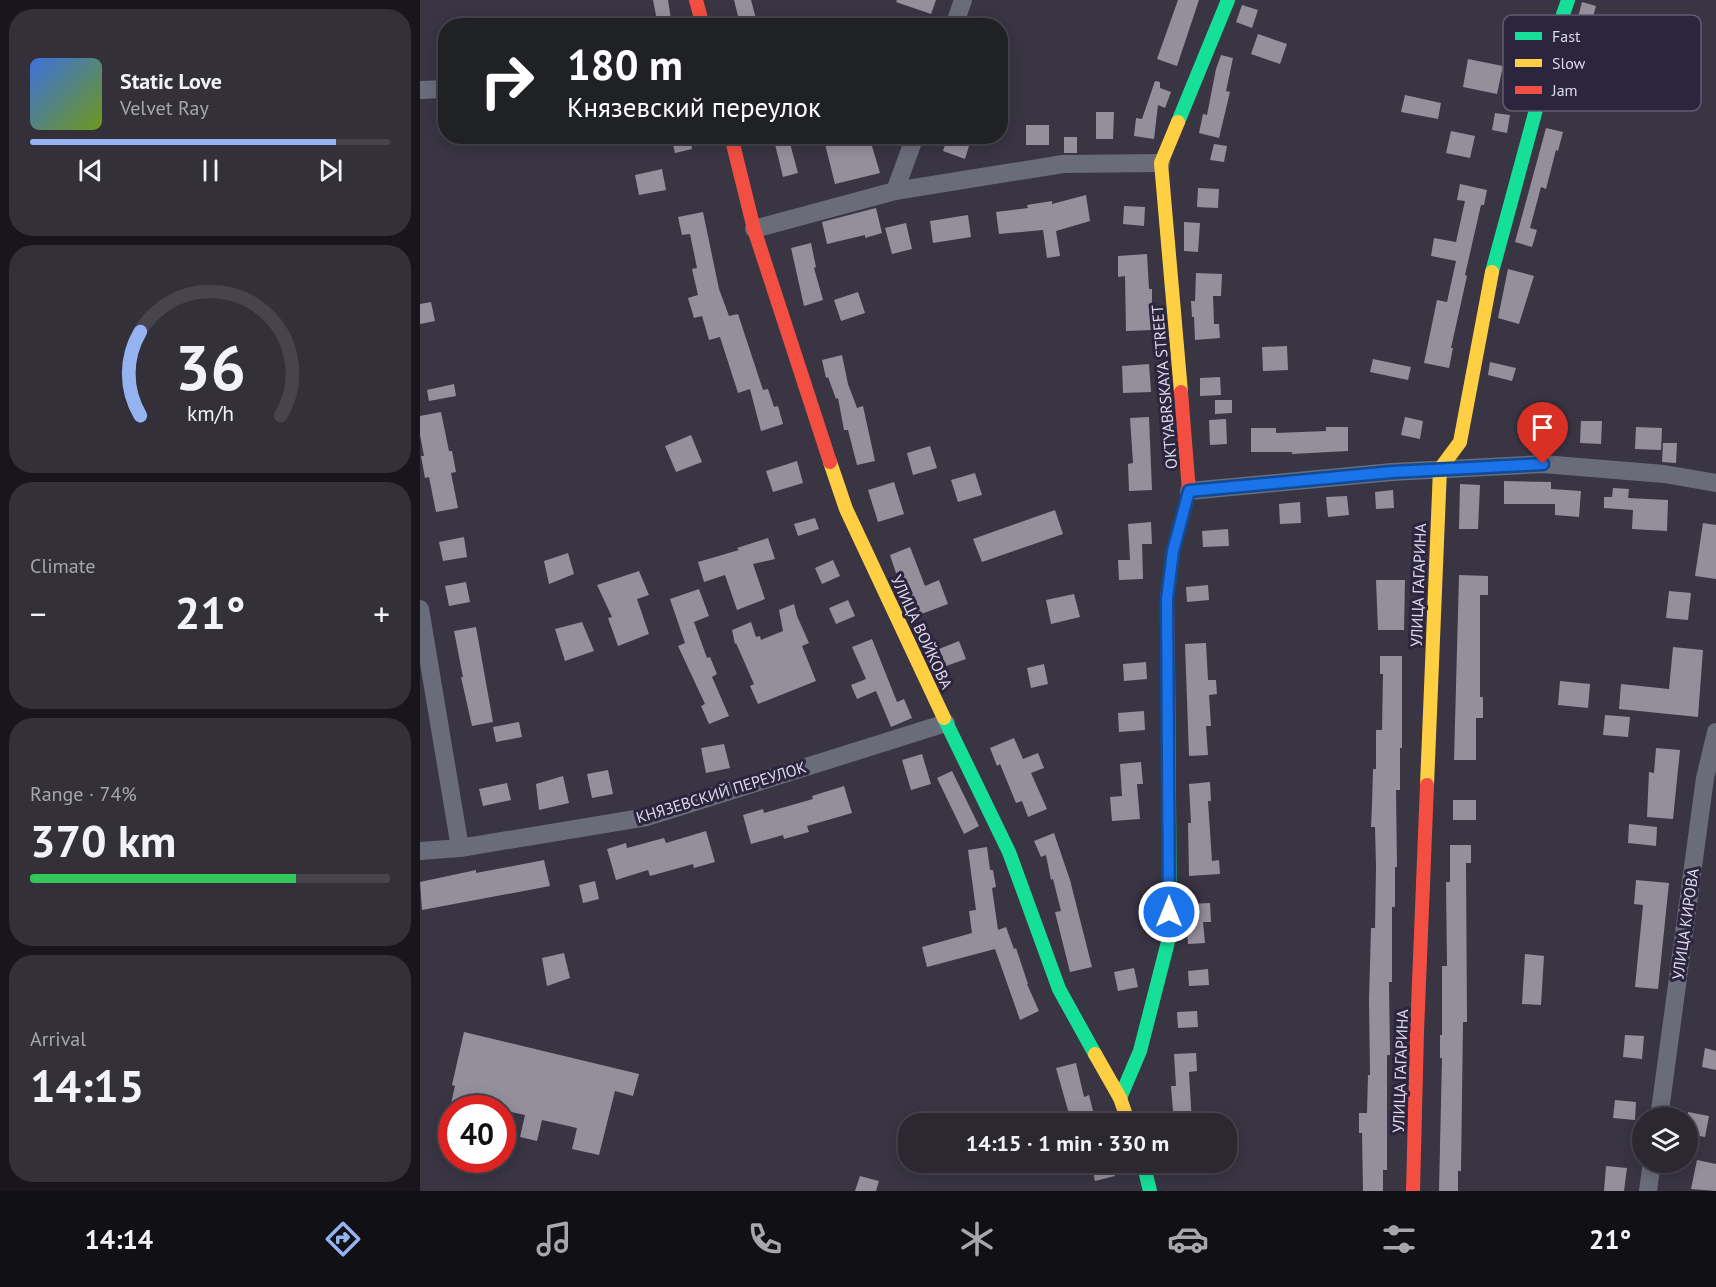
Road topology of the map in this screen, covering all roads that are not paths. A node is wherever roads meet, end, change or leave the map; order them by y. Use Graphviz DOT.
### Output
graph roads {
  1 [pos="696,0"];
  2 [pos="963,0"];
  3 [pos="1228,0"];
  4 [pos="1568,0"];
  5 [pos="1563,15"];
  6 [pos="701,18"];
  7 [pos="957,18"];
  8 [pos="438,89"];
  9 [pos="420,90"];
  10 [pos="1535,111"];
  11 [pos="733,144"];
  12 [pos="912,144"];
  13 [pos="1161,163"];
  14 [pos="895,191"];
  15 [pos="754,229"];
  16 [pos="1440,469"];
  17 [pos="1716,483"];
  18 [pos="1189,491"];
  19 [pos="420,609"];
  20 [pos="946,723"];
  21 [pos="1716,732"];
  22 [pos="460,848"];
  23 [pos="420,851"];
  24 [pos="1120,1098"];
  25 [pos="1660,1107"];
  26 [pos="1125,1113"];
  27 [pos="1146,1173"];
  28 [pos="1650,1173"];
  29 [pos="1150,1191"];
  30 [pos="1413,1191"];
  31 [pos="1648,1191"];
  1 -- 6 [label="street"];
  2 -- 7 [label="street"];
  3 -- 13 [label="street, OKTYABRSKAYA STREET"];
  4 -- 5 [label="street"];
  8 -- 9 [label="street"];
  10 -- 16 [label="street"];
  11 -- 15 [label="street, УЛИЦА ВОЙКОВА"];
  12 -- 14 [label="street"];
  13 -- 14 [label="street"];
  13 -- 18 [label="street, OKTYABRSKAYA STREET"];
  14 -- 15 [label="street"];
  15 -- 20 [label="street, УЛИЦА ВОЙКОВА"];
  16 -- 17 [label="street"];
  16 -- 18 [label="street"];
  16 -- 30 [label="street, УЛИЦА ГАГАРИНА"];
  18 -- 24 [label="street, OKTYABRSKAYA STREET"];
  19 -- 22 [label="street"];
  20 -- 22 [label="street, КНЯЗЕВСКИЙ ПЕРЕУЛОК"];
  20 -- 24 [label="street, УЛИЦА ВОЙКОВА"];
  21 -- 25 [label="street, УЛИЦА КИРОВА"];
  22 -- 23 [label="street, КНЯЗЕВСКИЙ ПЕРЕУЛОК"];
  24 -- 26 [label="street, УЛИЦА ВОЙКОВА"];
  27 -- 29 [label="street"];
  28 -- 31 [label="street"];
}
